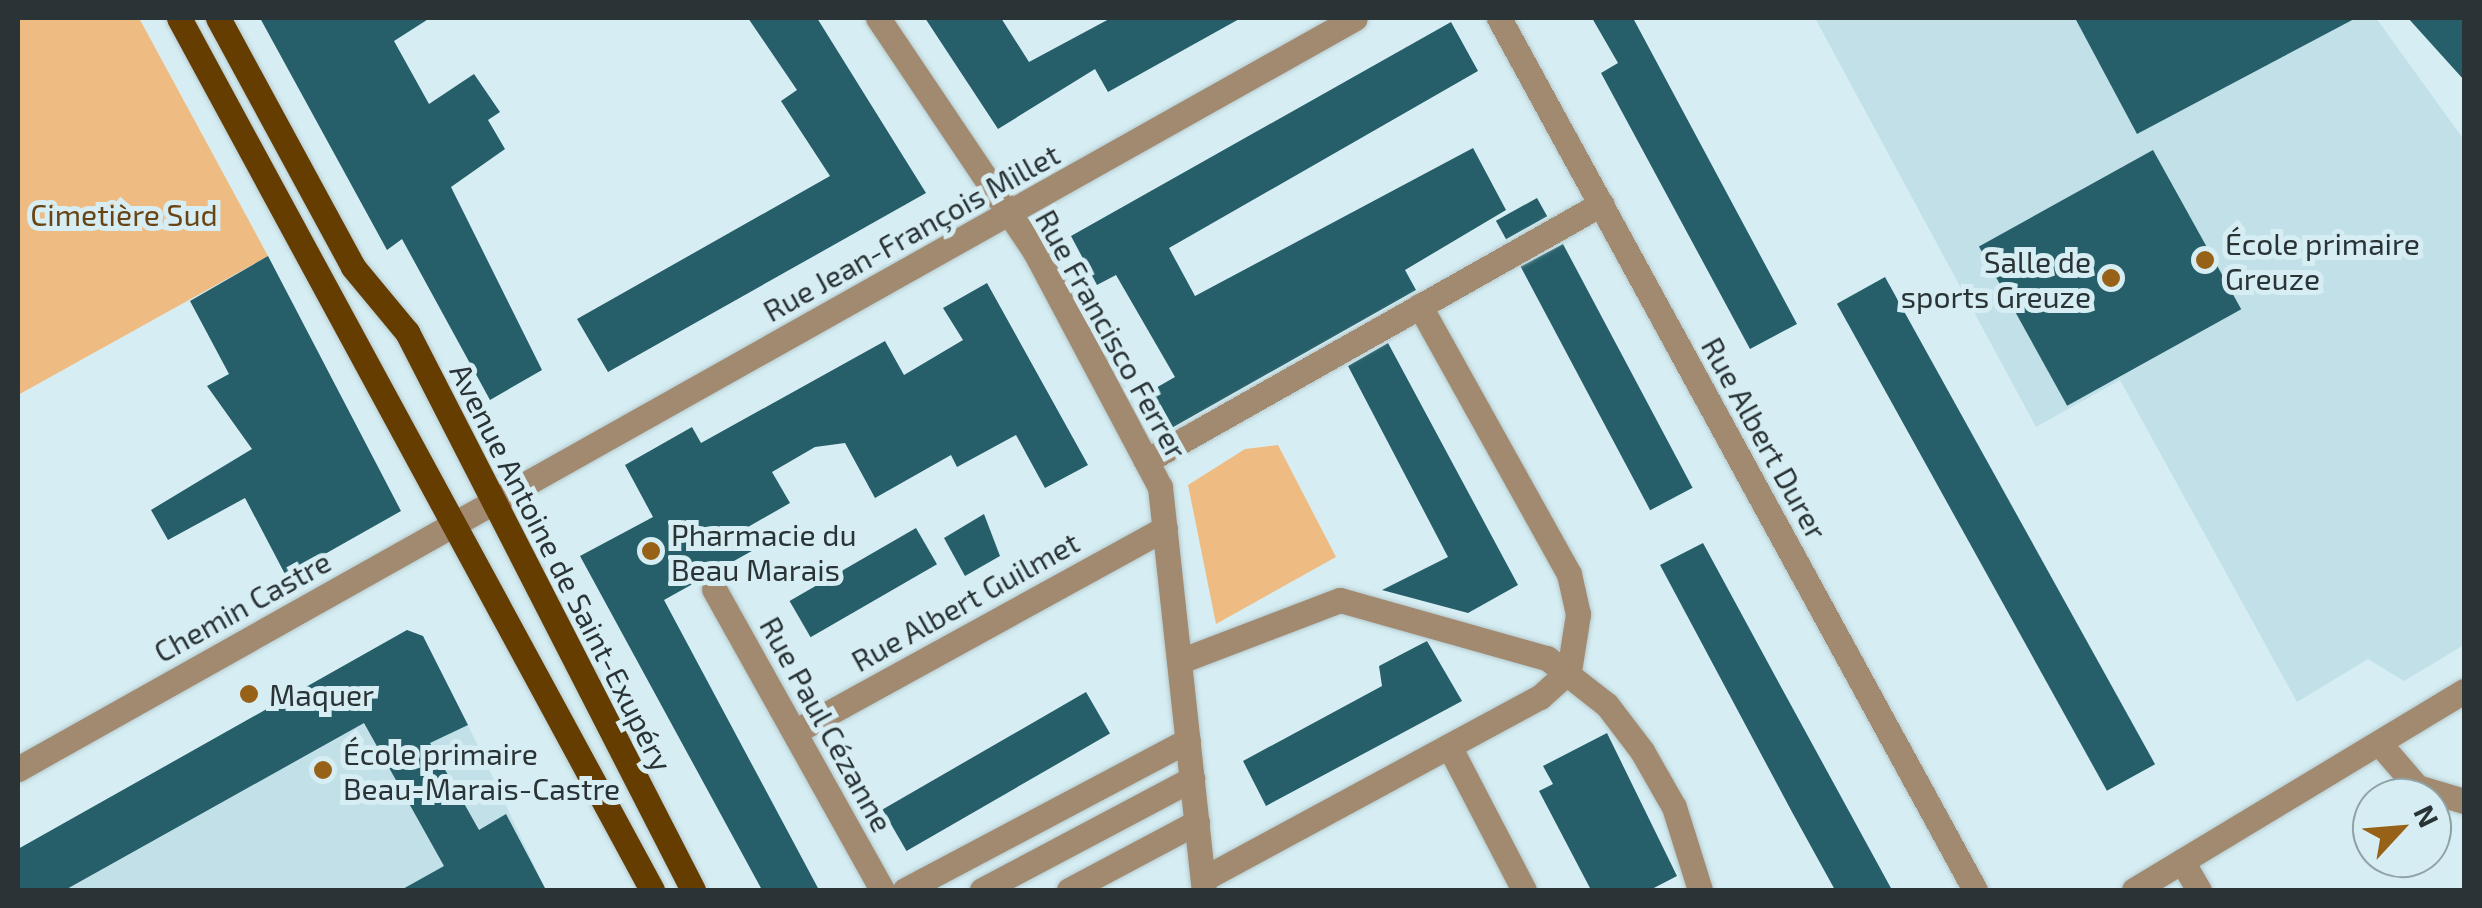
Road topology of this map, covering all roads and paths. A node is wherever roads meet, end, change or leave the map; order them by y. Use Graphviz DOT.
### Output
graph roads {
  1 [pos="179,18"];
  2 [pos="218,18"];
  3 [pos="878,18"];
  4 [pos="1355,18"];
  5 [pos="1499,18"];
  6 [pos="1601,204"];
  7 [pos="1007,216"];
  8 [pos="1420,306"];
  9 [pos="1146,461"];
  10 [pos="498,500"];
  11 [pos="455,524"];
  12 [pos="1165,528"];
  13 [pos="714,589"];
  14 [pos="1180,661"];
  15 [pos="1569,670"];
  16 [pos="2464,691"];
  17 [pos="796,731"];
  18 [pos="1188,740"];
  19 [pos="2379,743"];
  20 [pos="1448,746"];
  21 [pos="18,768"];
  22 [pos="1192,779"];
  23 [pos="2464,801"];
  24 [pos="1197,822"];
  25 [pos="2182,861"];
  26 [pos="1204,885"];
  27 [pos="652,890"];
  28 [pos="693,890"];
  29 [pos="882,890"];
  30 [pos="905,890"];
  31 [pos="982,890"];
  32 [pos="1069,890"];
  33 [pos="1524,890"];
  34 [pos="1700,890"];
  35 [pos="1974,890"];
  36 [pos="2134,890"];
  37 [pos="2199,890"];
  1 -- 11 [label="main road"];
  2 -- 10 [label="main road, Avenue Antoine de Saint-Exupéry"];
  3 -- 7 [label="street, Rue Francisco Ferrer"];
  4 -- 7 [label="street, Rue Jean-François Millet"];
  5 -- 6 [label="street, Rue Albert Durer"];
  6 -- 8 [label="street"];
  6 -- 35 [label="street, Rue Albert Durer"];
  7 -- 9 [label="street, Rue Francisco Ferrer"];
  7 -- 10 [label="street, Rue Jean-François Millet"];
  8 -- 9 [label="street"];
  8 -- 15 [label="street"];
  9 -- 12 [label="street, Rue Francisco Ferrer"];
  10 -- 11 [label="street, Chemin Castre"];
  10 -- 28 [label="main road, Avenue Antoine de Saint-Exupéry"];
  11 -- 21 [label="street, Chemin Castre"];
  11 -- 27 [label="main road"];
  12 -- 14 [label="street, Rue Francisco Ferrer"];
  12 -- 17 [label="street, Rue Albert Guilmet"];
  13 -- 17 [label="street, Rue Paul Cézanne"];
  14 -- 15 [label="street"];
  14 -- 18 [label="street, Rue Francisco Ferrer"];
  15 -- 20 [label="street"];
  15 -- 34 [label="street"];
  16 -- 19 [label="street"];
  17 -- 29 [label="street, Rue Paul Cézanne"];
  18 -- 22 [label="street, Rue Francisco Ferrer"];
  18 -- 30 [label="street"];
  19 -- 23 [label="street"];
  19 -- 25 [label="street"];
  20 -- 26 [label="street"];
  20 -- 33 [label="street"];
  22 -- 24 [label="street, Rue Francisco Ferrer"];
  22 -- 31 [label="street"];
  24 -- 26 [label="street, Rue Francisco Ferrer"];
  24 -- 32 [label="street"];
  25 -- 36 [label="street"];
  25 -- 37 [label="street"];
}
